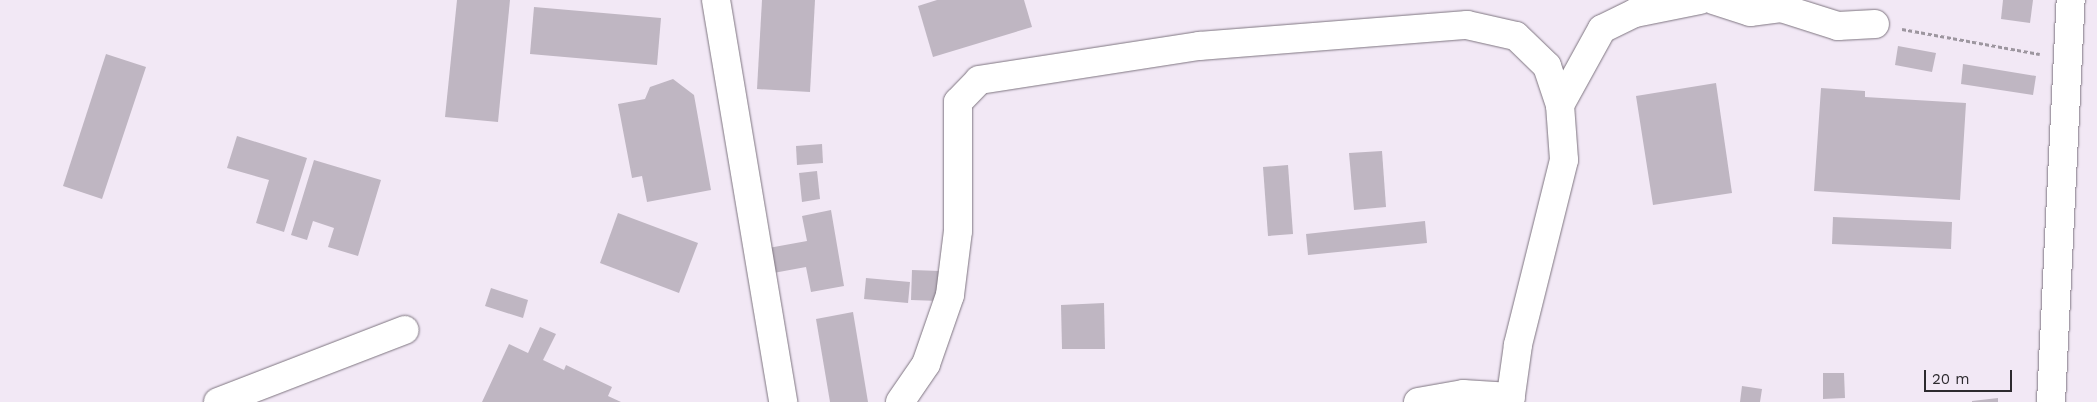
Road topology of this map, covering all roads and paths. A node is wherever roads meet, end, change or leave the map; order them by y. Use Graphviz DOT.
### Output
graph roads {
  1 [pos="716,0"];
  2 [pos="1700,0"];
  3 [pos="1712,0"];
  4 [pos="2071,0"];
  5 [pos="1875,24"];
  6 [pos="2068,59"];
  7 [pos="1560,105"];
  8 [pos="405,330"];
  9 [pos="1511,399"];
  10 [pos="218,402"];
  11 [pos="784,402"];
  12 [pos="900,402"];
  13 [pos="1418,402"];
  14 [pos="2051,402"];
  1 -- 11 [label="street"];
  2 -- 7 [label="street"];
  3 -- 5 [label="street"];
  4 -- 6 [label="street"];
  5 -- 6 [label="path"];
  6 -- 14 [label="street"];
  7 -- 9 [label="street"];
  7 -- 12 [label="street"];
  8 -- 10 [label="street"];
  9 -- 13 [label="street"];
}
